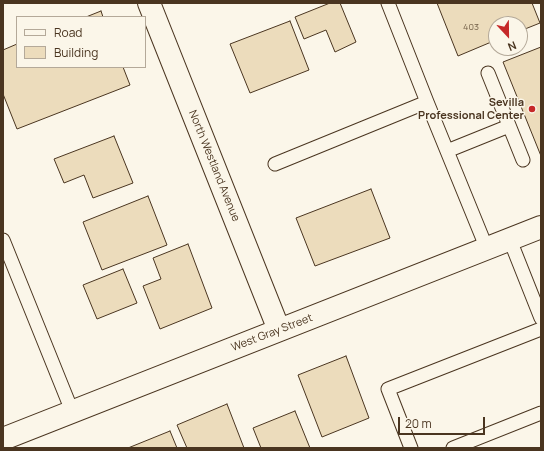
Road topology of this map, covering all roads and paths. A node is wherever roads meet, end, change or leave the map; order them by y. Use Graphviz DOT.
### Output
graph roads {
  1 [pos="148,3"];
  2 [pos="388,3"];
  3 [pos="488,73"];
  4 [pos="427,102"];
  5 [pos="509,126"];
  6 [pos="447,150"];
  7 [pos="523,160"];
  8 [pos="275,164"];
  9 [pos="541,227"];
  10 [pos="3,240"];
  11 [pos="510,240"];
  12 [pos="487,249"];
  13 [pos="541,318"];
  14 [pos="541,329"];
  15 [pos="279,330"];
  16 [pos="72,411"];
  17 [pos="541,414"];
  18 [pos="3,438"];
  19 [pos="411,448"];
  20 [pos="453,448"];
  1 -- 15 [label="street, North Westland Avenue"];
  2 -- 4 [label="lane"];
  3 -- 5 [label="lane"];
  4 -- 6 [label="lane"];
  4 -- 8 [label="lane"];
  5 -- 6 [label="lane"];
  5 -- 7 [label="lane"];
  6 -- 12 [label="lane"];
  9 -- 11 [label="street, West Gray Street"];
  10 -- 16 [label="lane"];
  11 -- 12 [label="street, West Gray Street"];
  11 -- 13 [label="lane"];
  12 -- 15 [label="street, West Gray Street"];
  14 -- 19 [label="lane"];
  15 -- 16 [label="street, West Gray Street"];
  16 -- 18 [label="street, West Gray Street"];
  17 -- 20 [label="lane"];
}
